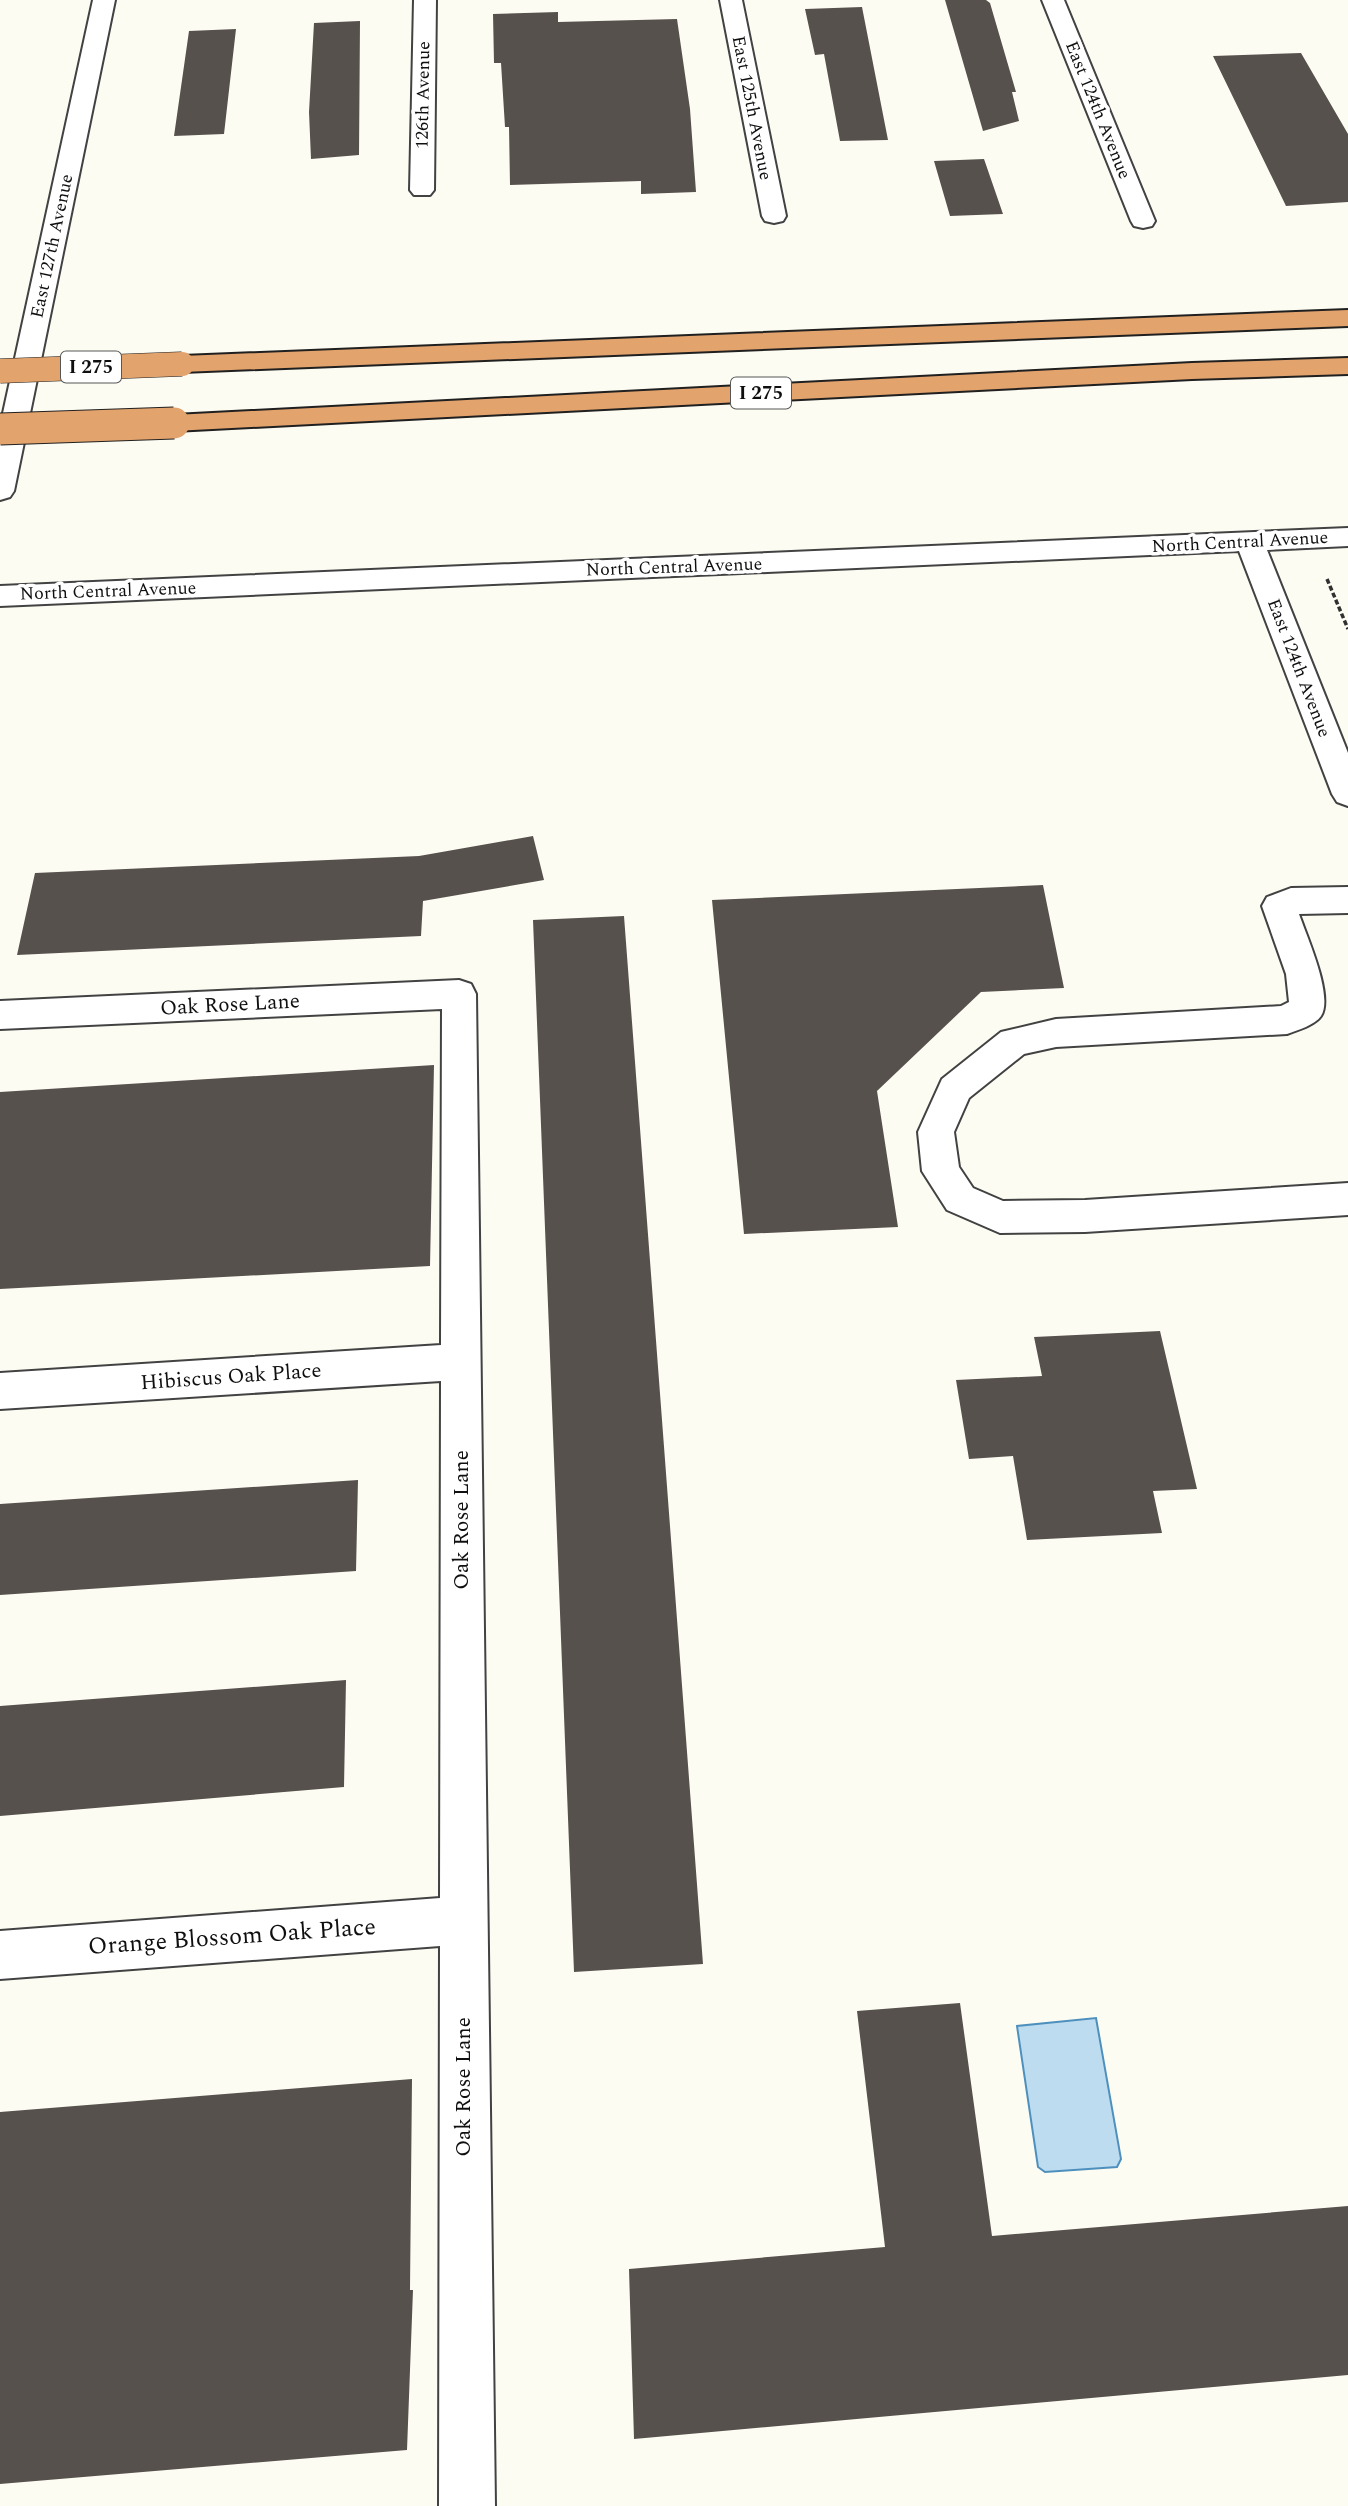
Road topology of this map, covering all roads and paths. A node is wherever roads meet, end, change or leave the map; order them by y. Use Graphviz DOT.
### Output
graph roads {
  1 [pos="104,0"];
  2 [pos="425,0"];
  3 [pos="731,0"];
  4 [pos="1053,0"];
  5 [pos="422,190"];
  6 [pos="774,216"];
  7 [pos="1143,221"];
  8 [pos="1348,318"];
  9 [pos="1348,366"];
  10 [pos="0,371"];
  11 [pos="0,429"];
  12 [pos="0,491"];
  13 [pos="1348,537"];
  14 [pos="1250,542"];
  15 [pos="1327,579"];
  16 [pos="0,596"];
  17 [pos="1348,629"];
  18 [pos="1348,794"];
  19 [pos="1348,900"];
  20 [pos="0,1015"];
  21 [pos="1348,1199"];
  22 [pos="461,1362"];
  23 [pos="0,1391"];
  24 [pos="464,1920"];
  25 [pos="0,1955"];
  26 [pos="467,2506"];
  1 -- 12 [label="street, East 127th Avenue"];
  2 -- 5 [label="street, 126th Avenue"];
  3 -- 6 [label="street, East 125th Avenue"];
  4 -- 7 [label="street, East 124th Avenue"];
  8 -- 10 [label="highway, I 275, bridge"];
  9 -- 11 [label="highway, I 275, bridge"];
  13 -- 14 [label="street, North Central Avenue"];
  14 -- 16 [label="street, North Central Avenue"];
  14 -- 18 [label="street, East 124th Avenue"];
  15 -- 17 [label="path"];
  19 -- 21 [label="street"];
  20 -- 22 [label="street, Oak Rose Lane"];
  22 -- 23 [label="street, Hibiscus Oak Place"];
  22 -- 24 [label="street, Oak Rose Lane"];
  24 -- 25 [label="street, Orange Blossom Oak Place"];
  24 -- 26 [label="street, Oak Rose Lane"];
}
